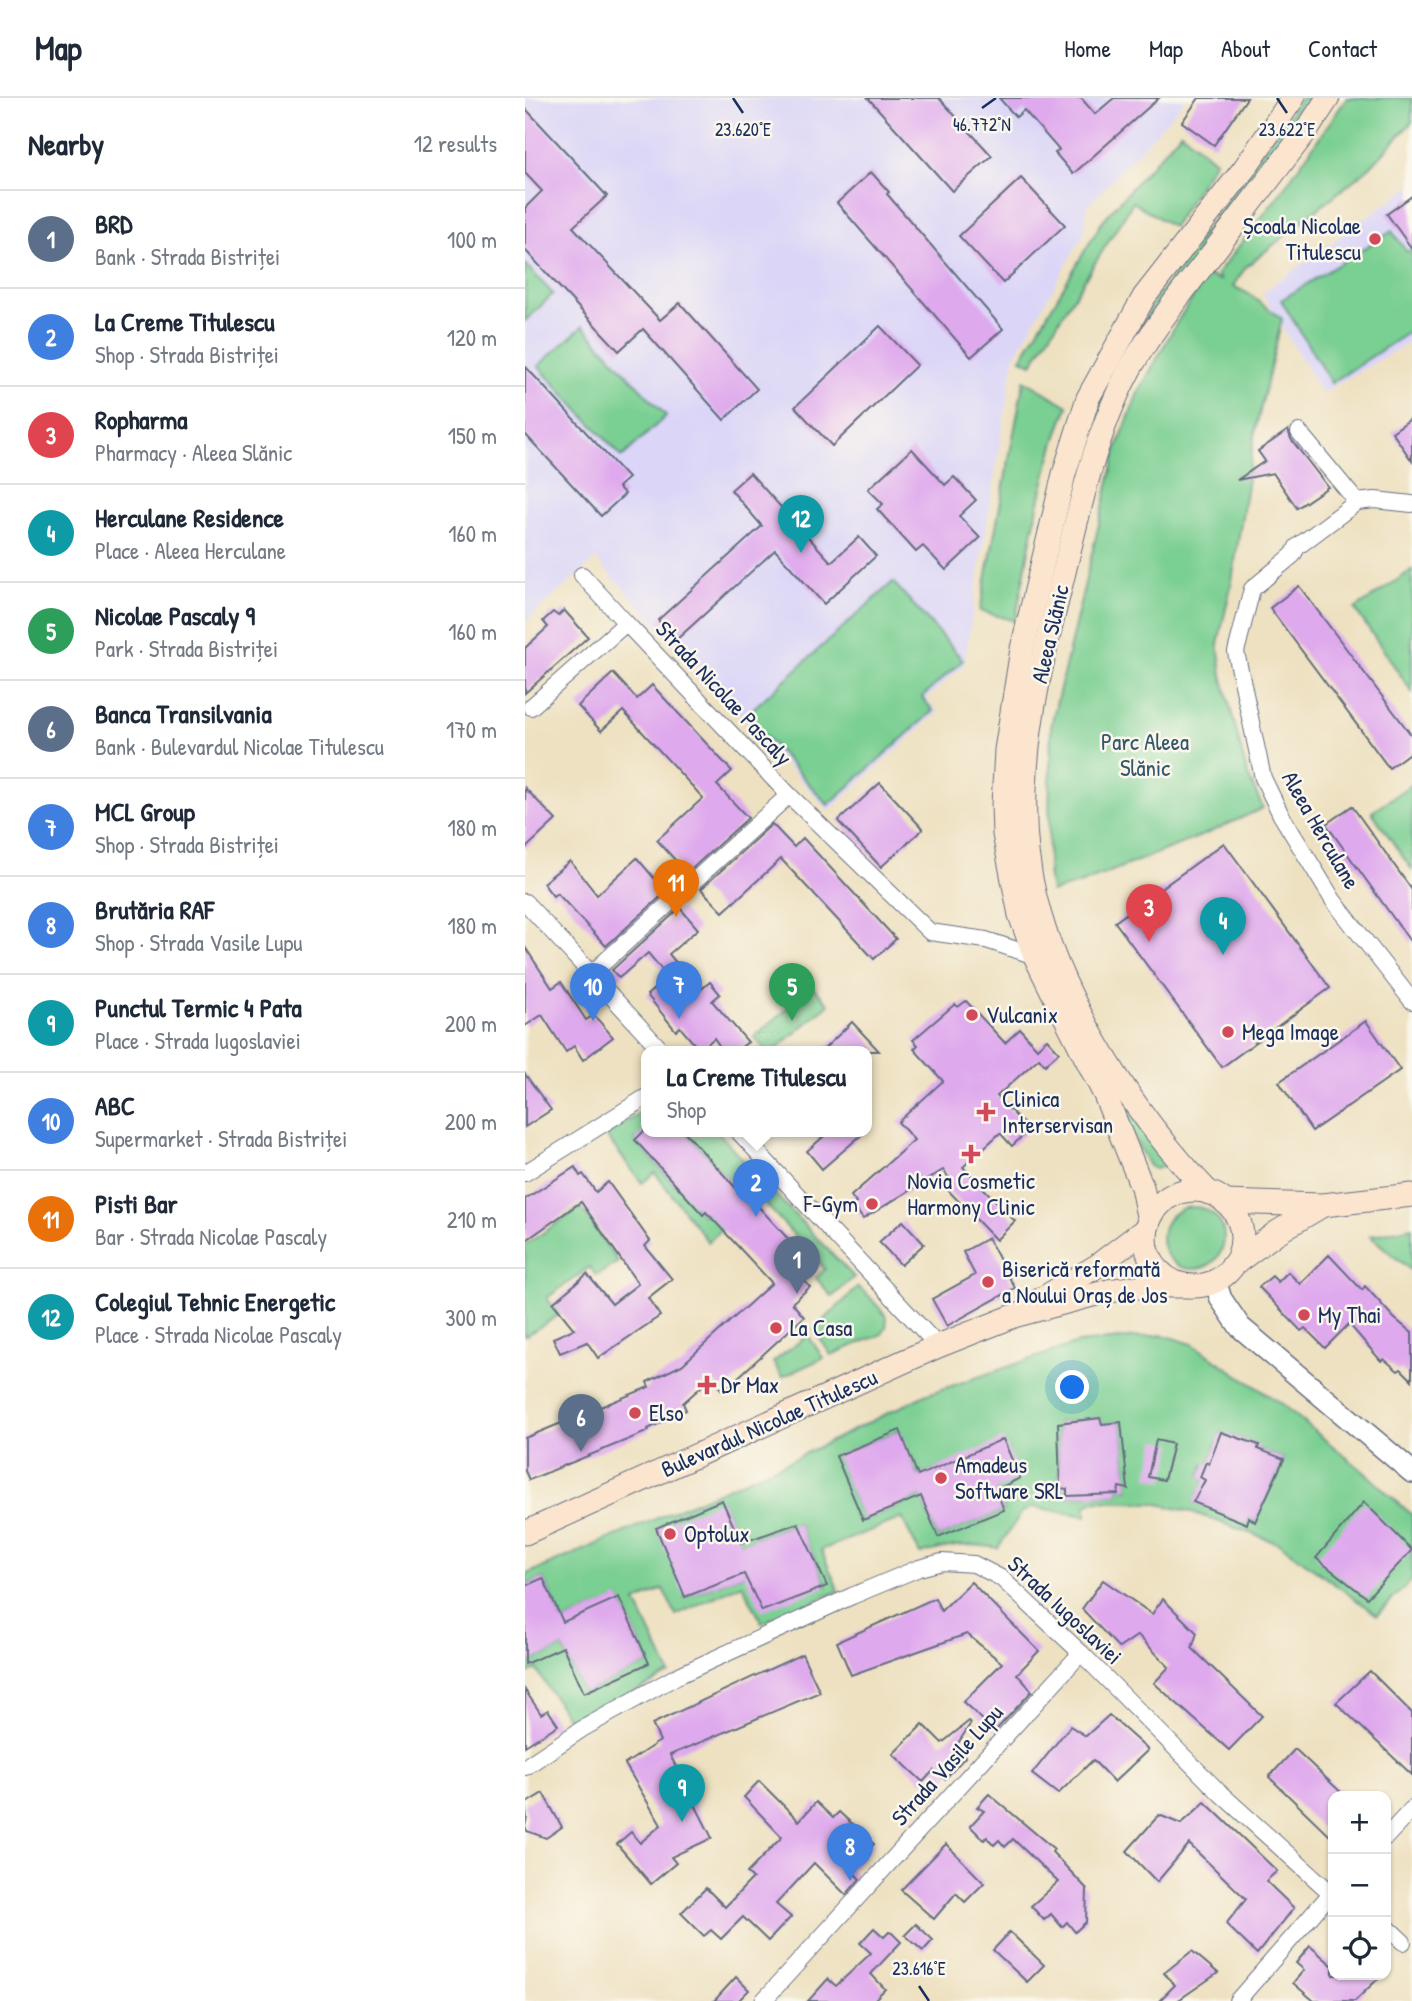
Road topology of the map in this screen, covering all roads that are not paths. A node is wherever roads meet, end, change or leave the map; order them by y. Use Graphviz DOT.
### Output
graph roads {
  1 [pos="1293,98"];
  2 [pos="1328,98"];
  3 [pos="1299,432"];
  4 [pos="1357,502"];
  5 [pos="1412,504"];
  6 [pos="582,575"];
  7 [pos="627,623"];
  8 [pos="531,707"];
  9 [pos="789,795"];
  10 [pos="525,902"];
  11 [pos="1035,956"];
  12 [pos="591,974"];
  13 [pos="1412,1001"];
  14 [pos="657,1046"];
  15 [pos="641,1100"];
  16 [pos="744,1137"];
  17 [pos="525,1174"];
  18 [pos="1412,1195"];
  19 [pos="1217,1198"];
  20 [pos="1323,1205"];
  21 [pos="1148,1224"];
  22 [pos="1233,1265"];
  23 [pos="1215,1281"];
  24 [pos="1189,1286"];
  25 [pos="1014,1316"];
  26 [pos="938,1346"];
  27 [pos="1412,1472"];
  28 [pos="527,1527"];
  29 [pos="1081,1653"];
  30 [pos="525,1767"];
  31 [pos="1412,1810"];
  32 [pos="1391,1832"];
  33 [pos="1328,1888"];
  34 [pos="1328,1897"];
  35 [pos="1391,1931"];
  36 [pos="1403,1942"];
  37 [pos="763,2001"];
  38 [pos="1237,2001"];
  1 -- 11 [label="main road, Aleea Slănic"];
  2 -- 19 [label="main road, Aleea Slănic"];
  3 -- 4 [label="street"];
  4 -- 5 [label="street"];
  4 -- 13 [label="street, Aleea Herculane"];
  6 -- 7 [label="street, Strada Nicolae Pascaly"];
  7 -- 8 [label="street, Strada Nicolae Pascaly"];
  7 -- 9 [label="street, Strada Nicolae Pascaly"];
  9 -- 11 [label="street, Strada Nicolae Pascaly"];
  9 -- 12 [label="street, Strada Nicolae Pascaly"];
  10 -- 12 [label="street"];
  11 -- 21 [label="main road, Aleea Slănic"];
  12 -- 14 [label="street"];
  15 -- 17 [label="street"];
  16 -- 26 [label="street"];
  18 -- 20 [label="main road"];
  19 -- 20 [label="main road"];
  19 -- 21 [label="main road"];
  19 -- 22 [label="main road"];
  20 -- 22 [label="main road"];
  21 -- 24 [label="main road"];
  21 -- 25 [label="main road, Bulevardul Nicolae Titulescu"];
  22 -- 23 [label="main road"];
  23 -- 24 [label="main road"];
  23 -- 27 [label="street"];
  24 -- 25 [label="main road, Bulevardul Nicolae Titulescu"];
  25 -- 26 [label="main road, Bulevardul Nicolae Titulescu"];
  26 -- 28 [label="main road, Bulevardul Nicolae Titulescu"];
  29 -- 30 [label="street, Strada Iugoslaviei"];
  29 -- 33 [label="street, Strada Iugoslaviei"];
  29 -- 37 [label="street, Strada Vasile Lupu"];
  31 -- 32 [label="street"];
  34 -- 38 [label="street"];
  35 -- 36 [label="street"];
}
